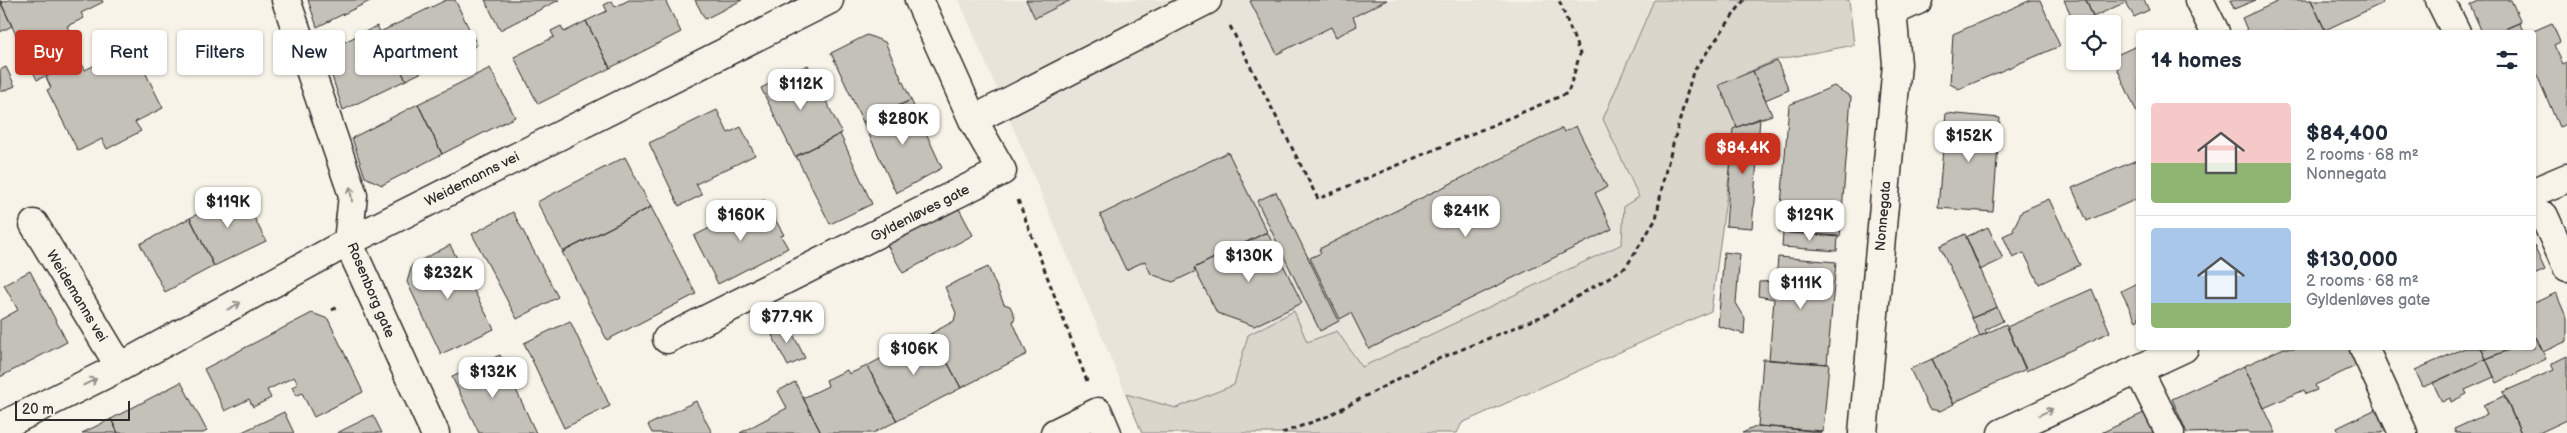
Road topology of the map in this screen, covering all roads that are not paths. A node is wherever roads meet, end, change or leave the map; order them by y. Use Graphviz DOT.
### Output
graph roads {
  1 [pos="286,0"];
  2 [pos="829,0"];
  3 [pos="919,0"];
  4 [pos="1918,0"];
  5 [pos="2200,0"];
  6 [pos="2441,2"];
  7 [pos="1892,6"];
  8 [pos="1216,9"];
  9 [pos="2214,30"];
  10 [pos="2455,30"];
  11 [pos="973,120"];
  12 [pos="2567,178"];
  13 [pos="2537,197"];
  14 [pos="34,224"];
  15 [pos="348,242"];
  16 [pos="2567,268"];
  17 [pos="667,339"];
  18 [pos="2179,350"];
  19 [pos="2365,350"];
  20 [pos="120,367"];
  21 [pos="2138,368"];
  22 [pos="1103,422"];
  23 [pos="0,428"];
  24 [pos="435,433"];
  25 [pos="1055,433"];
  26 [pos="1864,433"];
  27 [pos="2002,433"];
  28 [pos="2170,433"];
  29 [pos="2403,433"];
  15 -- 1 [label="street, Rosenborg gate, one-way"];
  2 -- 15 [label="street, Weidemanns vei"];
  3 -- 11 [label="street"];
  4 -- 7 [label="street"];
  5 -- 9 [label="street"];
  6 -- 10 [label="street"];
  7 -- 26 [label="street, Nonnegata"];
  8 -- 11 [label="street"];
  11 -- 17 [label="street, Gyldenløves gate"];
  12 -- 13 [label="street"];
  13 -- 16 [label="street"];
  14 -- 20 [label="street, Weidemanns vei"];
  20 -- 15 [label="street, Weidemanns vei, one-way"];
  15 -- 24 [label="street, Rosenborg gate"];
  18 -- 21 [label="street"];
  19 -- 29 [label="street"];
  23 -- 20 [label="street, Weidemanns vei, one-way"];
  27 -- 21 [label="street, one-way"];
  21 -- 28 [label="street"];
  22 -- 25 [label="street"];
}
